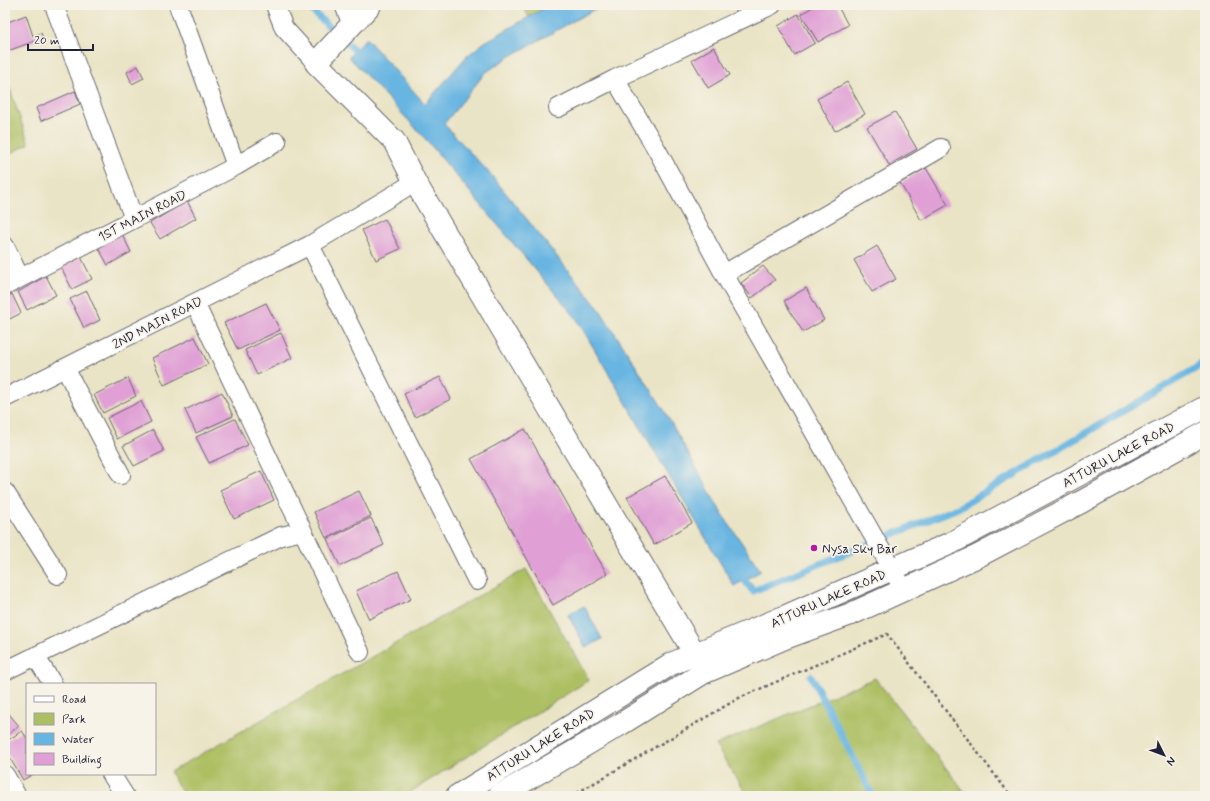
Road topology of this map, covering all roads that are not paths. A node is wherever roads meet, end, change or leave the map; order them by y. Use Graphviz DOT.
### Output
graph roads {
  1 [pos="54,5"];
  2 [pos="178,5"];
  3 [pos="275,5"];
  4 [pos="370,5"];
  5 [pos="772,5"];
  6 [pos="348,15"];
  7 [pos="316,63"];
  8 [pos="615,79"];
  9 [pos="558,108"];
  10 [pos="277,142"];
  11 [pos="941,148"];
  12 [pos="236,166"];
  13 [pos="415,182"];
  14 [pos="134,219"];
  15 [pos="310,245"];
  16 [pos="5,246"];
  17 [pos="724,274"];
  18 [pos="12,282"];
  19 [pos="195,303"];
  20 [pos="65,368"];
  21 [pos="5,398"];
  22 [pos="1205,409"];
  23 [pos="1205,433"];
  24 [pos="121,475"];
  25 [pos="5,492"];
  26 [pos="303,531"];
  27 [pos="892,570"];
  28 [pos="58,575"];
  29 [pos="477,581"];
  30 [pos="904,590"];
  31 [pos="360,652"];
  32 [pos="695,654"];
  33 [pos="35,656"];
  34 [pos="5,671"];
  35 [pos="52,683"];
  36 [pos="5,775"];
  37 [pos="112,775"];
  38 [pos="17,796"];
  39 [pos="125,796"];
  40 [pos="457,796"];
  41 [pos="499,796"];
  1 -- 14 [label="street"];
  2 -- 12 [label="street"];
  3 -- 7 [label="street"];
  4 -- 6 [label="street"];
  5 -- 8 [label="street"];
  6 -- 7 [label="street"];
  7 -- 13 [label="street"];
  8 -- 9 [label="street"];
  8 -- 17 [label="street"];
  10 -- 12 [label="street, 1ST MAIN ROAD"];
  11 -- 17 [label="street"];
  12 -- 14 [label="street, 1ST MAIN ROAD"];
  13 -- 15 [label="street, 2ND MAIN ROAD"];
  13 -- 32 [label="street"];
  14 -- 18 [label="street, 1ST MAIN ROAD"];
  15 -- 19 [label="street, 2ND MAIN ROAD"];
  15 -- 29 [label="street"];
  16 -- 18 [label="street"];
  17 -- 27 [label="street"];
  19 -- 20 [label="street, 2ND MAIN ROAD"];
  19 -- 26 [label="street"];
  20 -- 21 [label="street, 2ND MAIN ROAD"];
  20 -- 24 [label="street"];
  22 -- 27 [label="street, ATTURU LAKE ROAD"];
  23 -- 30 [label="street, ATTURU LAKE ROAD"];
  25 -- 28 [label="street"];
  26 -- 31 [label="street"];
  26 -- 33 [label="street"];
  27 -- 30 [label="street"];
  27 -- 32 [label="street, ATTURU LAKE ROAD"];
  30 -- 41 [label="street, ATTURU LAKE ROAD"];
  32 -- 40 [label="street, ATTURU LAKE ROAD"];
  33 -- 34 [label="street"];
  33 -- 35 [label="street"];
  36 -- 38 [label="street"];
  37 -- 39 [label="street"];
}
